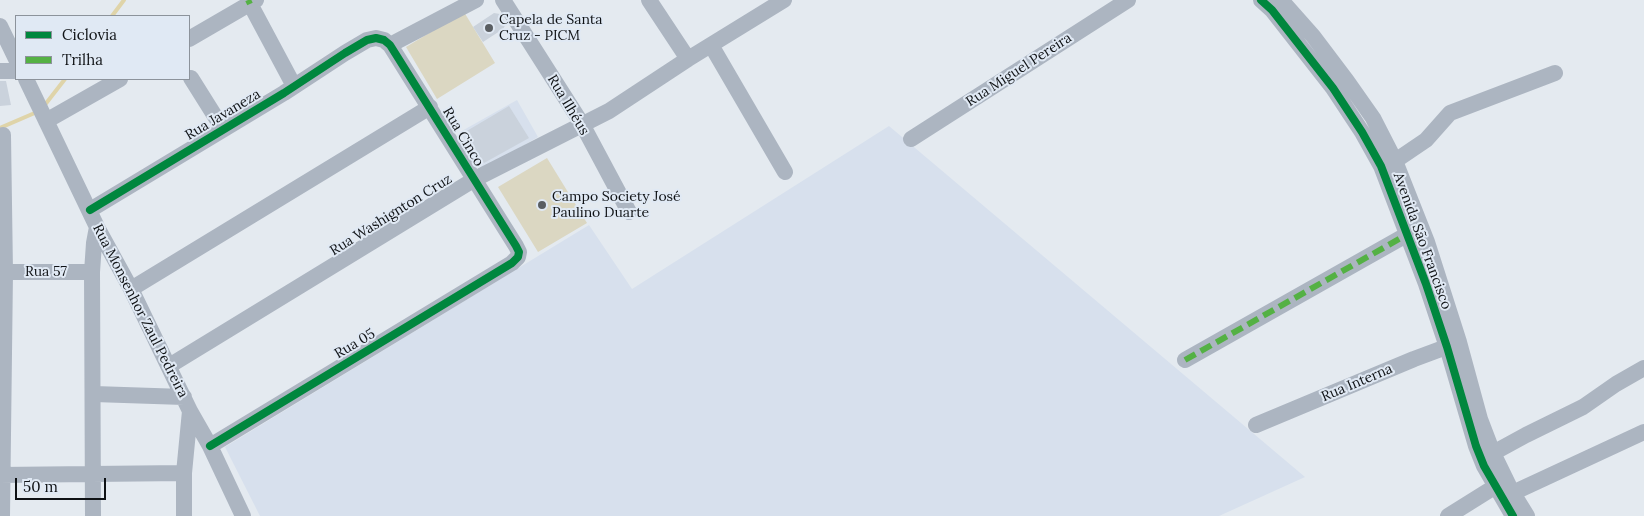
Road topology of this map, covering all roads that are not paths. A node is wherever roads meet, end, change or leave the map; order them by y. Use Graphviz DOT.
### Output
graph roads {
  1 [pos="476,0"];
  2 [pos="503,0"];
  3 [pos="649,0"];
  4 [pos="784,0"];
  5 [pos="1128,0"];
  6 [pos="252,1"];
  7 [pos="1277,2"];
  8 [pos="0,26"];
  9 [pos="190,38"];
  10 [pos="390,45"];
  11 [pos="711,45"];
  12 [pos="15,57"];
  13 [pos="688,59"];
  14 [pos="0,71"];
  15 [pos="15,71"];
  16 [pos="1555,73"];
  17 [pos="191,78"];
  18 [pos="26,80"];
  19 [pos="118,80"];
  20 [pos="294,86"];
  21 [pos="430,107"];
  22 [pos="42,113"];
  23 [pos="582,124"];
  24 [pos="223,129"];
  25 [pos="3,135"];
  26 [pos="911,139"];
  27 [pos="1388,164"];
  28 [pos="785,172"];
  29 [pos="474,179"];
  30 [pos="90,210"];
  31 [pos="629,212"];
  32 [pos="97,227"];
  33 [pos="1408,234"];
  34 [pos="512,263"];
  35 [pos="3,272"];
  36 [pos="92,272"];
  37 [pos="131,289"];
  38 [pos="1453,344"];
  39 [pos="1185,360"];
  40 [pos="170,366"];
  41 [pos="1644,368"];
  42 [pos="94,394"];
  43 [pos="187,404"];
  44 [pos="1256,425"];
  45 [pos="1644,432"];
  46 [pos="210,446"];
  47 [pos="1493,453"];
  48 [pos="184,473"];
  49 [pos="93,474"];
  50 [pos="1,475"];
  51 [pos="1504,492"];
  52 [pos="2,516"];
  53 [pos="93,516"];
  54 [pos="184,516"];
  55 [pos="243,516"];
  56 [pos="1448,516"];
  57 [pos="1513,516"];
  58 [pos="1527,516"];
  1 -- 10 [label="street"];
  2 -- 23 [label="street, Rua Ilhéus"];
  3 -- 13 [label="street"];
  4 -- 11 [label="street, Rua Washignton Cruz"];
  5 -- 26 [label="street, Rua Miguel Pereira"];
  6 -- 9 [label="street"];
  6 -- 20 [label="street"];
  7 -- 27 [label="street, Avenida São Francisco"];
  8 -- 12 [label="street"];
  10 -- 20 [label="street, Rua Javaneza"];
  10 -- 21 [label="street, Rua Cinco"];
  11 -- 13 [label="street, Rua Washignton Cruz"];
  11 -- 28 [label="street"];
  13 -- 23 [label="street, Rua Washignton Cruz"];
  14 -- 15 [label="street"];
  16 -- 27 [label="street"];
  17 -- 24 [label="street"];
  18 -- 22 [label="street, Rua Monsenhor Zaul Pedreira"];
  19 -- 22 [label="street"];
  20 -- 24 [label="street, Rua Javaneza"];
  21 -- 29 [label="street, Rua Cinco"];
  21 -- 37 [label="street, Rua Cinco"];
  22 -- 30 [label="street, Rua Monsenhor Zaul Pedreira"];
  23 -- 29 [label="street, Rua Washignton Cruz"];
  23 -- 31 [label="street, Rua Ilhéus"];
  24 -- 30 [label="street, Rua Javaneza"];
  25 -- 35 [label="street"];
  27 -- 33 [label="street, Avenida São Francisco"];
  27 -- 38 [label="street, Avenida São Francisco"];
  29 -- 34 [label="street, Rua Cinco"];
  29 -- 40 [label="street, Rua Washignton Cruz"];
  30 -- 32 [label="street, Rua Monsenhor Zaul Pedreira"];
  32 -- 36 [label="street"];
  32 -- 37 [label="street, Rua Monsenhor Zaul Pedreira"];
  33 -- 38 [label="street, Avenida São Francisco"];
  33 -- 39 [label="street"];
  34 -- 46 [label="street, Rua 05"];
  35 -- 36 [label="street, Rua 57"];
  35 -- 50 [label="street"];
  36 -- 42 [label="street"];
  37 -- 40 [label="street, Rua Monsenhor Zaul Pedreira"];
  38 -- 44 [label="street, Rua Interna"];
  38 -- 47 [label="street, Avenida São Francisco"];
  38 -- 51 [label="street, Avenida São Francisco"];
  40 -- 43 [label="street, Rua Monsenhor Zaul Pedreira"];
  41 -- 47 [label="street"];
  42 -- 43 [label="street"];
  42 -- 49 [label="street"];
  43 -- 46 [label="street, Rua Monsenhor Zaul Pedreira"];
  43 -- 48 [label="street"];
  45 -- 51 [label="street"];
  46 -- 55 [label="street, Rua Monsenhor Zaul Pedreira"];
  47 -- 51 [label="street, Avenida São Francisco"];
  48 -- 49 [label="street"];
  48 -- 54 [label="street"];
  49 -- 50 [label="street"];
  49 -- 53 [label="street"];
  50 -- 52 [label="street"];
  51 -- 56 [label="street"];
  51 -- 57 [label="street, Avenida São Francisco"];
  51 -- 58 [label="street, Avenida São Francisco"];
}
